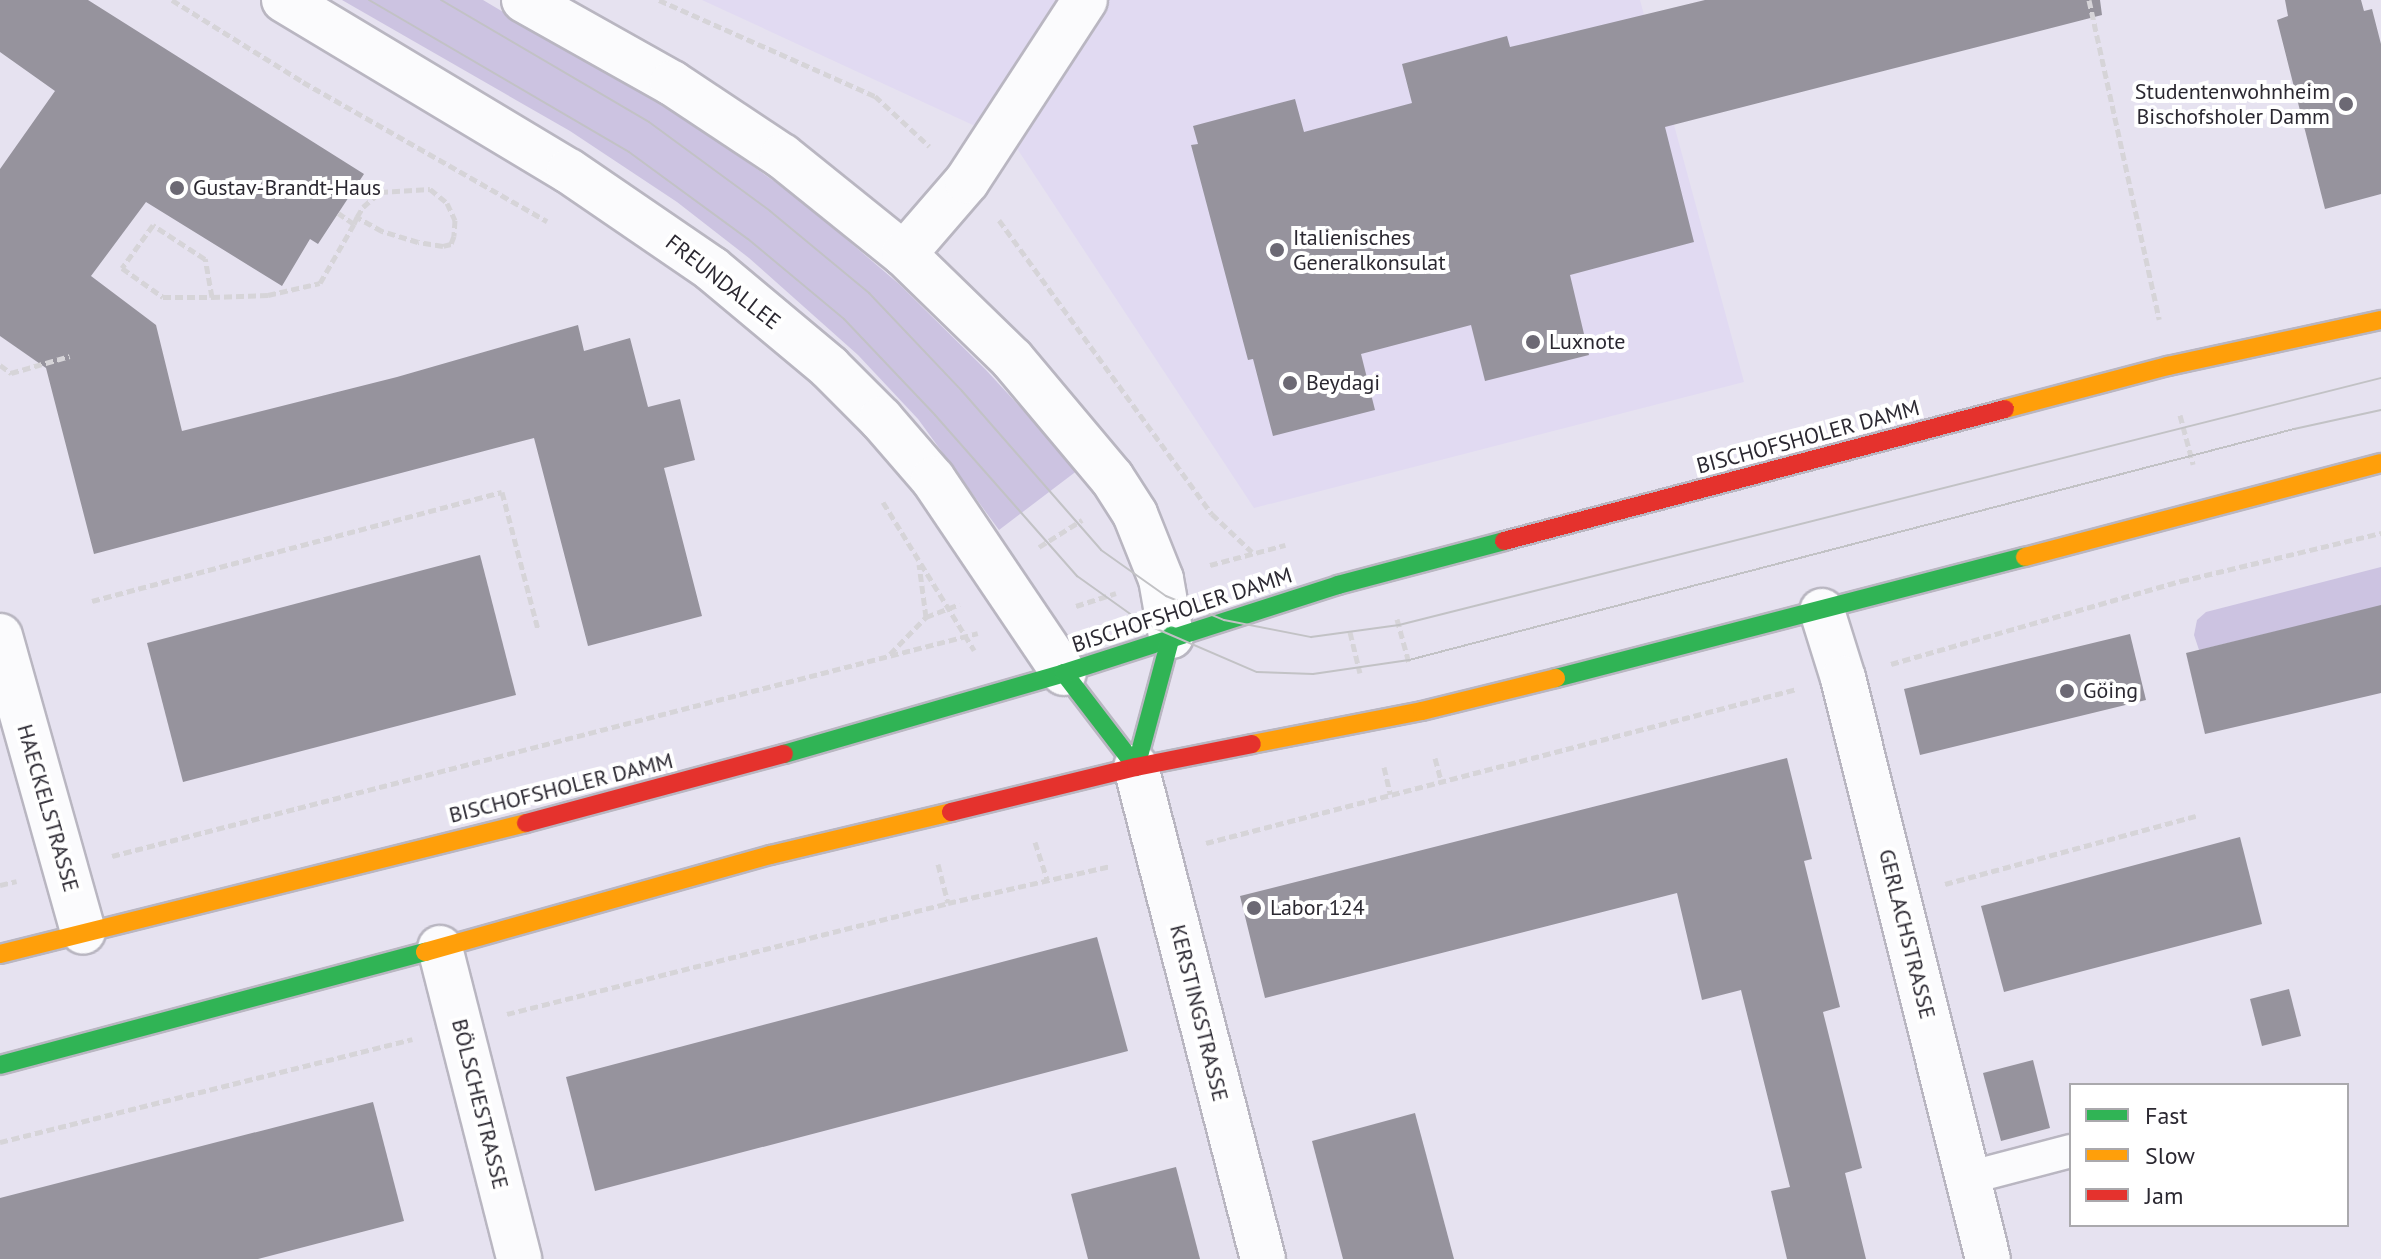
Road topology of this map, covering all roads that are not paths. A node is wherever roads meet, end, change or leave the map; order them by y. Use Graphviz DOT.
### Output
graph roads {
  1 [pos="284,0"];
  2 [pos="524,0"];
  3 [pos="1085,0"];
  4 [pos="904,254"];
  5 [pos="2381,320"];
  6 [pos="2381,463"];
  7 [pos="1822,611"];
  8 [pos="0,636"];
  9 [pos="1171,636"];
  10 [pos="1064,673"];
  11 [pos="1136,767"];
  12 [pos="83,932"];
  13 [pos="440,948"];
  14 [pos="0,954"];
  15 [pos="0,1065"];
  16 [pos="2069,1152"];
  17 [pos="1968,1178"];
  18 [pos="519,1259"];
  19 [pos="1263,1259"];
  20 [pos="1988,1259"];
  1 -- 10 [label="street, FREUNDALLEE"];
  2 -- 4 [label="street"];
  3 -- 4 [label="street"];
  4 -- 9 [label="street"];
  5 -- 9 [label="main road, BISCHOFSHOLER DAMM"];
  6 -- 7 [label="main road"];
  7 -- 11 [label="main road"];
  7 -- 17 [label="street, GERLACHSTRASSE"];
  8 -- 12 [label="street, HAECKELSTRASSE"];
  9 -- 10 [label="main road, BISCHOFSHOLER DAMM"];
  9 -- 11 [label="main road"];
  10 -- 11 [label="main road"];
  10 -- 12 [label="main road, BISCHOFSHOLER DAMM"];
  11 -- 13 [label="main road"];
  11 -- 19 [label="street, KERSTINGSTRASSE"];
  12 -- 14 [label="main road, BISCHOFSHOLER DAMM"];
  13 -- 15 [label="main road"];
  13 -- 18 [label="street, BÖLSCHESTRASSE"];
  16 -- 17 [label="lane"];
  17 -- 20 [label="street, GERLACHSTRASSE"];
}
